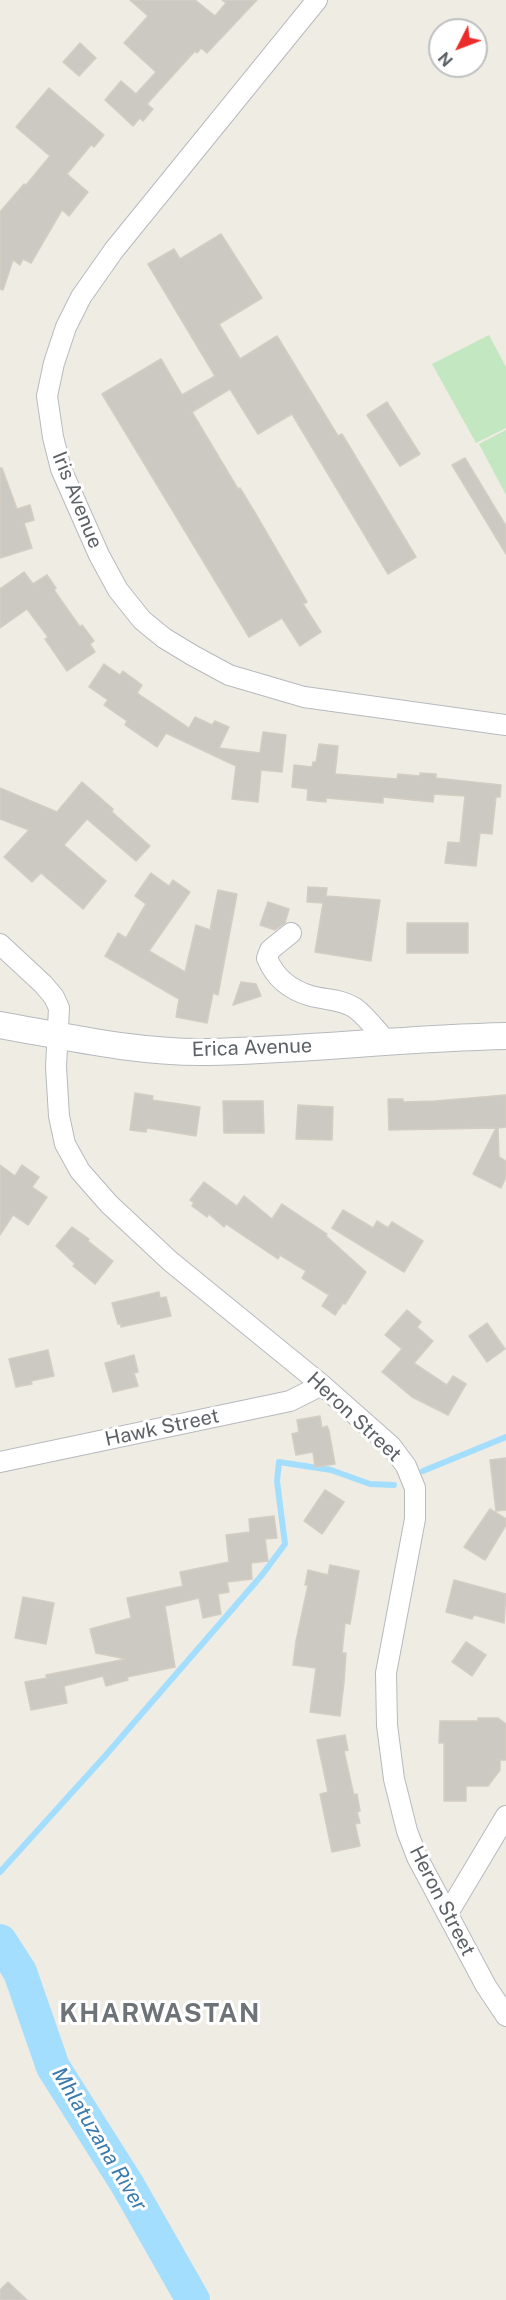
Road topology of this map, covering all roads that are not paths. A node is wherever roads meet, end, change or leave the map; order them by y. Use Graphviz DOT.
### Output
graph roads {
  1 [pos="317,0"];
  2 [pos="506,725"];
  3 [pos="291,933"];
  4 [pos="0,944"];
  5 [pos="0,1025"];
  6 [pos="58,1035"];
  7 [pos="506,1036"];
  8 [pos="387,1042"];
  9 [pos="322,1385"];
  10 [pos="0,1462"];
  11 [pos="506,1816"];
  12 [pos="448,1913"];
  13 [pos="506,2016"];
  1 -- 2 [label="street, Iris Avenue"];
  3 -- 8 [label="street"];
  4 -- 6 [label="street, Heron Street"];
  5 -- 6 [label="street, Erica Avenue"];
  6 -- 8 [label="street, Erica Avenue"];
  6 -- 9 [label="street, Heron Street"];
  7 -- 8 [label="street, Erica Avenue"];
  9 -- 10 [label="street, Hawk Street"];
  9 -- 12 [label="street, Heron Street"];
  11 -- 12 [label="street"];
  12 -- 13 [label="street, Heron Street"];
}
